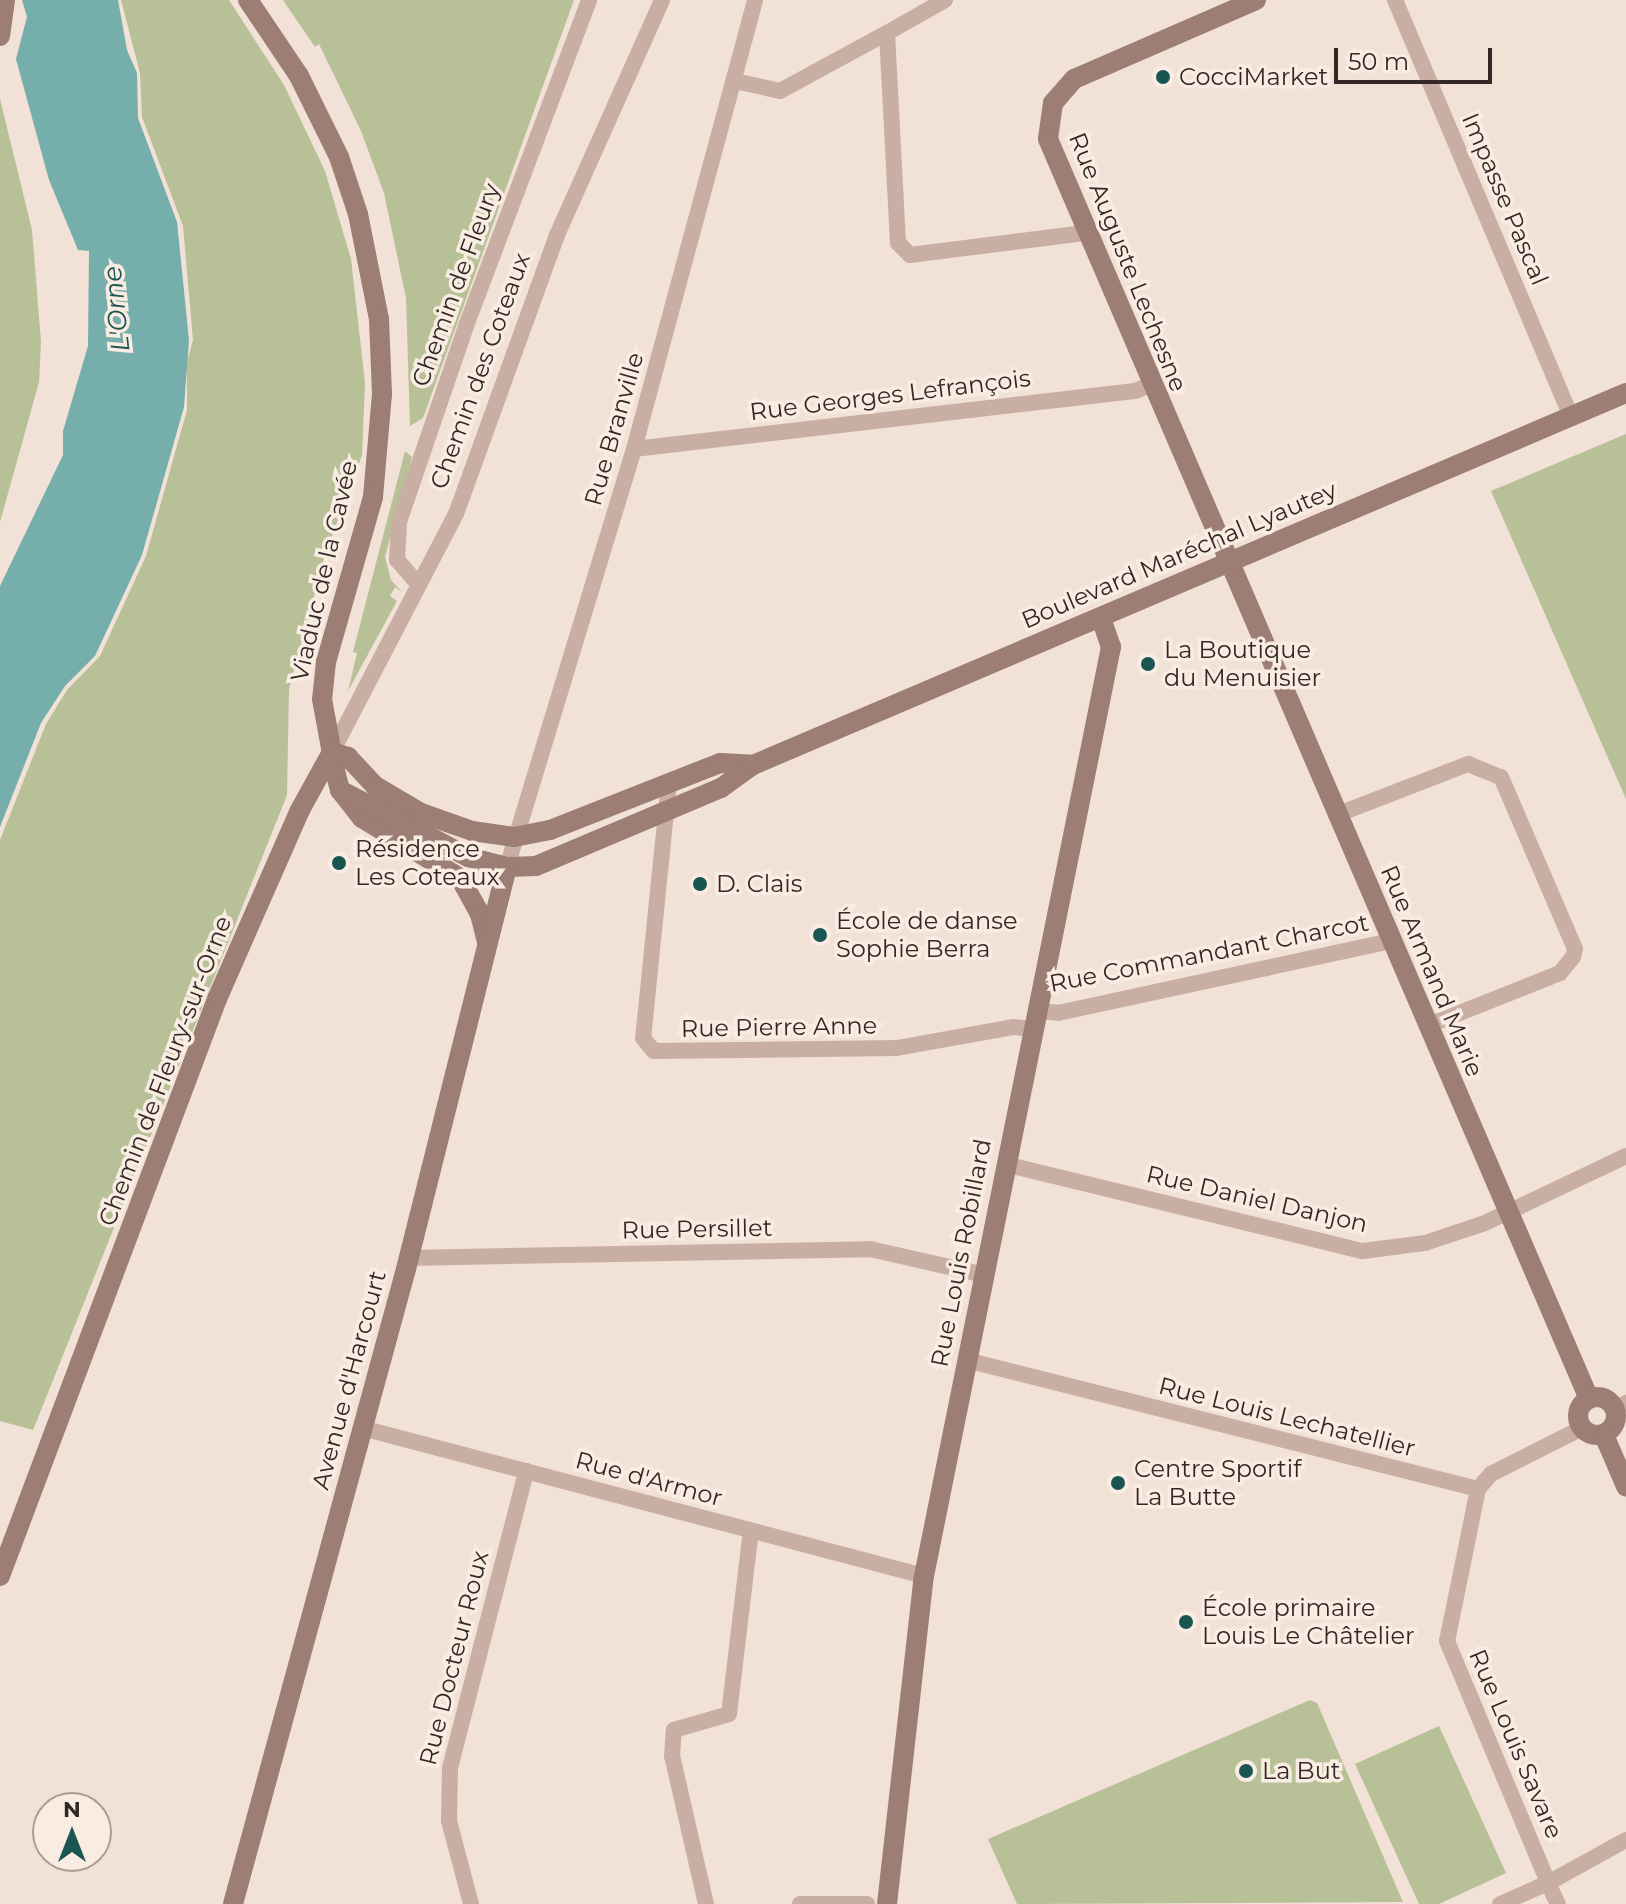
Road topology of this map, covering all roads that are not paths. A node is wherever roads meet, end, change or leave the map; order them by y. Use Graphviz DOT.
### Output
graph roads {
  1 [pos="5,0"];
  2 [pos="248,0"];
  3 [pos="589,0"];
  4 [pos="662,0"];
  5 [pos="755,0"];
  6 [pos="945,0"];
  7 [pos="1395,0"];
  8 [pos="1252,1"];
  9 [pos="887,33"];
  10 [pos="0,36"];
  11 [pos="735,81"];
  12 [pos="1085,233"];
  13 [pos="1150,385"];
  14 [pos="1626,393"];
  15 [pos="1571,416"];
  16 [pos="634,449"];
  17 [pos="1226,564"];
  18 [pos="418,584"];
  19 [pos="1101,618"];
  20 [pos="332,752"];
  21 [pos="753,765"];
  22 [pos="669,783"];
  23 [pos="340,790"];
  24 [pos="665,812"];
  25 [pos="1336,815"];
  26 [pos="514,837"];
  27 [pos="507,867"];
  28 [pos="1390,941"];
  29 [pos="489,950"];
  30 [pos="1035,1020"];
  31 [pos="1427,1026"];
  32 [pos="1626,1156"];
  33 [pos="1005,1164"];
  34 [pos="1507,1211"];
  35 [pos="409,1258"];
  36 [pos="984,1275"];
  37 [pos="966,1360"];
  38 [pos="1589,1399"];
  39 [pos="1620,1406"];
  40 [pos="362,1428"];
  41 [pos="1582,1428"];
  42 [pos="1604,1435"];
  43 [pos="526,1471"];
  44 [pos="1626,1486"];
  45 [pos="1478,1489"];
  46 [pos="751,1530"];
  47 [pos="0,1576"];
  48 [pos="924,1576"];
  49 [pos="1626,1840"];
  50 [pos="1548,1883"];
  51 [pos="233,1904"];
  52 [pos="471,1904"];
  53 [pos="706,1904"];
  54 [pos="800,1904"];
  55 [pos="867,1904"];
  56 [pos="887,1904"];
  57 [pos="1500,1904"];
  58 [pos="1558,1904"];
  1 -- 10 [label="main road"];
  2 -- 20 [label="main road, Viaduc de la Cavée"];
  3 -- 18 [label="street, Chemin de Fleury"];
  4 -- 18 [label="street, Chemin des Coteaux"];
  5 -- 11 [label="street, Rue Branville"];
  6 -- 9 [label="street"];
  7 -- 15 [label="street, Impasse Pascal"];
  8 -- 12 [label="main road, Rue Auguste Lechesne"];
  9 -- 11 [label="street"];
  9 -- 12 [label="street"];
  11 -- 16 [label="street, Rue Branville"];
  12 -- 13 [label="main road, Rue Auguste Lechesne"];
  13 -- 16 [label="street, Rue Georges Lefrançois"];
  13 -- 17 [label="main road, Rue Auguste Lechesne"];
  14 -- 15 [label="main road, Boulevard Maréchal Lyautey"];
  15 -- 17 [label="main road, Boulevard Maréchal Lyautey"];
  16 -- 26 [label="street, Rue Branville"];
  17 -- 19 [label="main road, Boulevard Maréchal Lyautey"];
  17 -- 25 [label="main road, Rue Armand Marie"];
  18 -- 20 [label="street, Chemin des Coteaux"];
  19 -- 21 [label="main road, Boulevard Maréchal Lyautey"];
  19 -- 30 [label="main road, Rue Louis Robillard"];
  20 -- 23 [label="main road, Viaduc de la Cavée"];
  20 -- 26 [label="main road"];
  20 -- 47 [label="main road, Chemin de Fleury-sur-Orne"];
  21 -- 22 [label="main road, Boulevard Maréchal Lyautey"];
  21 -- 24 [label="main road, Boulevard Maréchal Lyautey"];
  22 -- 24 [label="street, Rue Pierre Anne"];
  22 -- 26 [label="main road, Boulevard Maréchal Lyautey"];
  23 -- 27 [label="main road"];
  23 -- 29 [label="main road"];
  24 -- 27 [label="main road, Boulevard Maréchal Lyautey"];
  24 -- 30 [label="street, Rue Pierre Anne"];
  25 -- 28 [label="main road, Rue Armand Marie"];
  25 -- 31 [label="street"];
  26 -- 27 [label="street, Rue Branville"];
  27 -- 29 [label="main road, Avenue d'Harcourt"];
  28 -- 30 [label="street, Rue Commandant Charcot"];
  28 -- 31 [label="main road, Rue Armand Marie"];
  29 -- 35 [label="main road, Avenue d'Harcourt"];
  30 -- 33 [label="main road, Rue Louis Robillard"];
  31 -- 34 [label="main road, Rue Armand Marie"];
  32 -- 34 [label="street, Rue Daniel Danjon"];
  33 -- 34 [label="street, Rue Daniel Danjon"];
  33 -- 36 [label="main road, Rue Louis Robillard"];
  34 -- 38 [label="main road, Rue Armand Marie"];
  35 -- 36 [label="street, Rue Persillet"];
  35 -- 40 [label="main road, Avenue d'Harcourt"];
  36 -- 37 [label="main road, Rue Louis Robillard"];
  37 -- 45 [label="street, Rue Louis Lechatellier"];
  37 -- 48 [label="main road, Rue Louis Robillard"];
  38 -- 39 [label="main road"];
  38 -- 41 [label="main road"];
  39 -- 42 [label="main road"];
  40 -- 43 [label="street, Rue d'Armor"];
  40 -- 51 [label="main road, Avenue d'Harcourt"];
  41 -- 42 [label="main road"];
  41 -- 45 [label="street"];
  42 -- 44 [label="main road"];
  43 -- 46 [label="street, Rue d'Armor"];
  43 -- 52 [label="street, Rue Docteur Roux"];
  45 -- 50 [label="street, Rue Louis Savare"];
  46 -- 48 [label="street, Rue d'Armor"];
  46 -- 53 [label="street"];
  48 -- 56 [label="main road, Rue Louis Robillard"];
  49 -- 50 [label="street, Rue Louis Savare"];
  50 -- 57 [label="street"];
  50 -- 58 [label="street"];
  54 -- 55 [label="street"];
}
